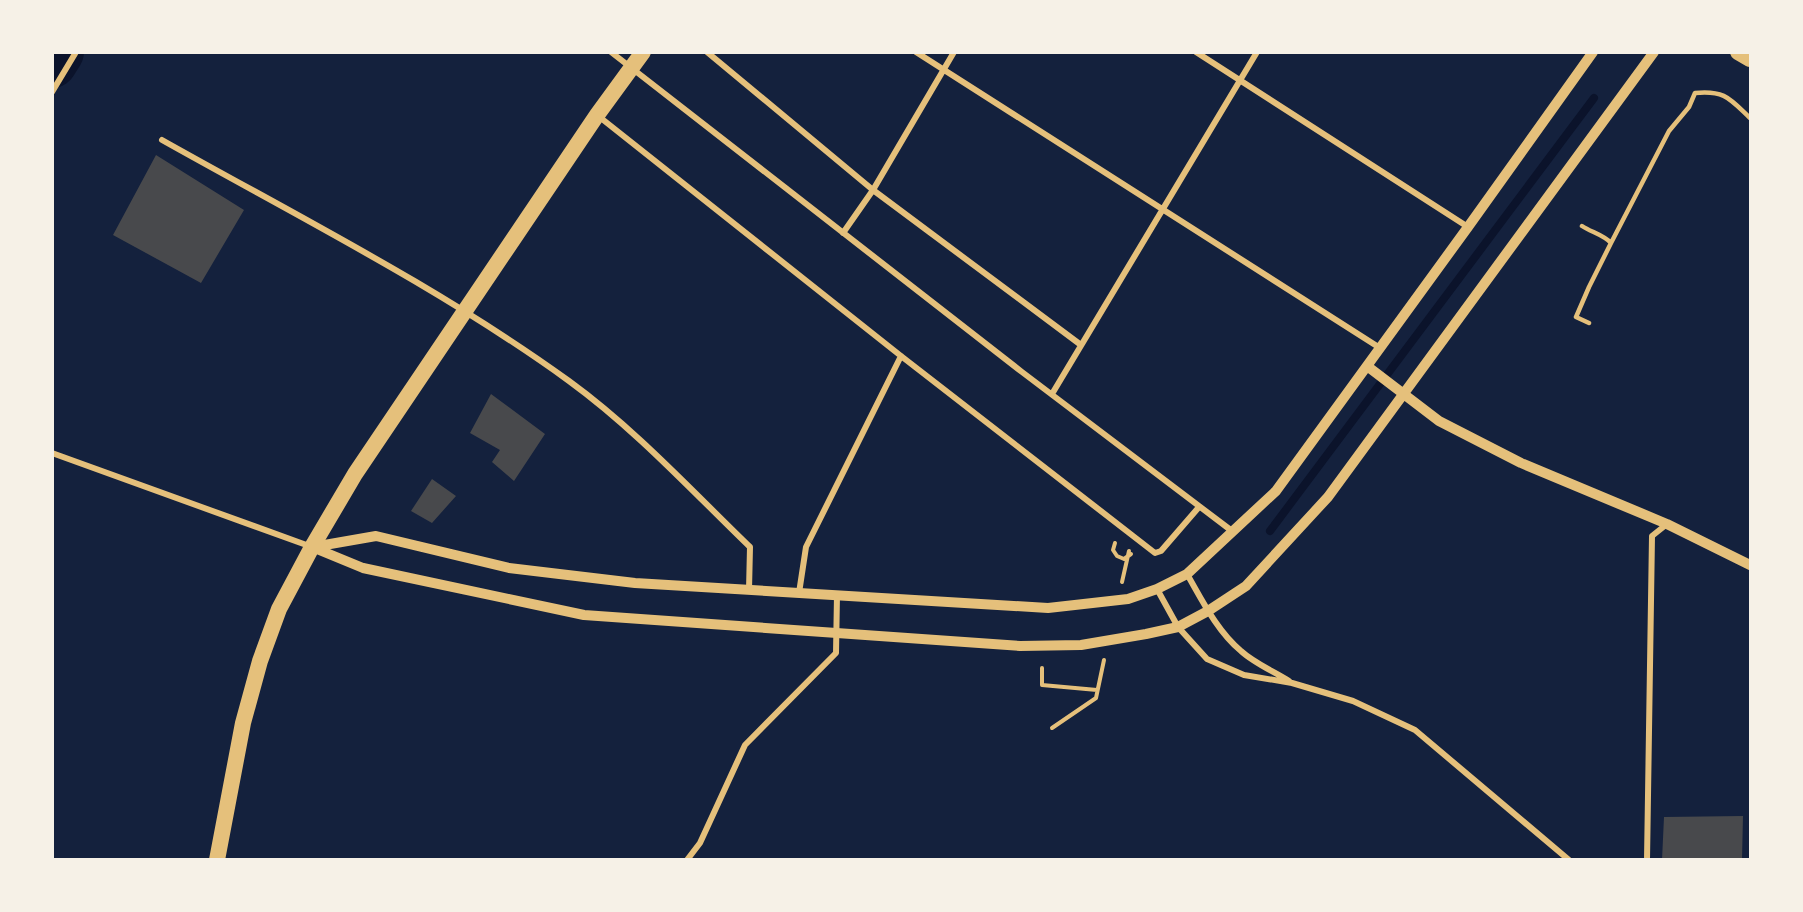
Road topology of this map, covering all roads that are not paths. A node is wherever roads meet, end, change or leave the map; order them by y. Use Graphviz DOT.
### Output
graph roads {
  1 [pos="76,52"];
  2 [pos="611,52"];
  3 [pos="643,52"];
  4 [pos="707,52"];
  5 [pos="916,52"];
  6 [pos="954,52"];
  7 [pos="1196,52"];
  8 [pos="1257,52"];
  9 [pos="1593,52"];
  10 [pos="1654,52"];
  11 [pos="1738,52"];
  12 [pos="1750,59"];
  13 [pos="632,69"];
  14 [pos="943,70"];
  15 [pos="1240,81"];
  16 [pos="52,92"];
  17 [pos="597,115"];
  18 [pos="1750,118"];
  19 [pos="162,140"];
  20 [pos="873,190"];
  21 [pos="1162,208"];
  22 [pos="1582,226"];
  23 [pos="1468,227"];
  24 [pos="843,233"];
  25 [pos="1611,243"];
  26 [pos="464,311"];
  27 [pos="1589,323"];
  28 [pos="1081,345"];
  29 [pos="1380,348"];
  30 [pos="901,356"];
  31 [pos="1367,366"];
  32 [pos="1052,394"];
  33 [pos="1405,394"];
  34 [pos="52,453"];
  35 [pos="1199,507"];
  36 [pos="1667,524"];
  37 [pos="1233,531"];
  38 [pos="312,547"];
  39 [pos="1750,565"];
  40 [pos="1187,574"];
  41 [pos="1157,589"];
  42 [pos="749,590"];
  43 [pos="799,593"];
  44 [pos="837,595"];
  45 [pos="1208,611"];
  46 [pos="1178,627"];
  47 [pos="836,633"];
  48 [pos="1292,683"];
  49 [pos="217,860"];
  50 [pos="687,860"];
  51 [pos="1569,860"];
  52 [pos="1647,860"];
  1 -- 16 [label="street"];
  2 -- 13 [label="street"];
  3 -- 13 [label="highway"];
  4 -- 20 [label="street"];
  5 -- 14 [label="street"];
  6 -- 14 [label="street"];
  7 -- 15 [label="street"];
  8 -- 15 [label="street"];
  9 -- 23 [label="street"];
  10 -- 33 [label="street"];
  11 -- 12 [label="highway"];
  13 -- 17 [label="highway"];
  13 -- 24 [label="street"];
  14 -- 20 [label="street"];
  14 -- 21 [label="street"];
  15 -- 21 [label="street"];
  15 -- 23 [label="street"];
  17 -- 26 [label="highway"];
  17 -- 30 [label="street"];
  18 -- 25 [label="lane"];
  19 -- 26 [label="street"];
  20 -- 24 [label="street"];
  20 -- 28 [label="street"];
  21 -- 28 [label="street"];
  21 -- 29 [label="street"];
  22 -- 25 [label="lane"];
  23 -- 29 [label="street"];
  24 -- 32 [label="street"];
  25 -- 27 [label="lane"];
  26 -- 38 [label="highway"];
  26 -- 42 [label="street"];
  28 -- 32 [label="street"];
  29 -- 31 [label="street"];
  30 -- 35 [label="street"];
  30 -- 43 [label="street"];
  31 -- 33 [label="street"];
  31 -- 37 [label="street"];
  32 -- 35 [label="street"];
  33 -- 36 [label="street"];
  33 -- 45 [label="street"];
  34 -- 38 [label="street"];
  35 -- 37 [label="street"];
  36 -- 39 [label="street"];
  36 -- 52 [label="street"];
  37 -- 40 [label="street"];
  38 -- 42 [label="street"];
  38 -- 47 [label="street"];
  38 -- 49 [label="highway"];
  40 -- 41 [label="street"];
  40 -- 45 [label="street"];
  41 -- 44 [label="street"];
  41 -- 46 [label="street"];
  42 -- 43 [label="street"];
  43 -- 44 [label="street"];
  44 -- 47 [label="street"];
  45 -- 46 [label="street"];
  45 -- 48 [label="street"];
  46 -- 47 [label="street"];
  46 -- 48 [label="street"];
  47 -- 50 [label="street"];
  48 -- 51 [label="street"];
}
